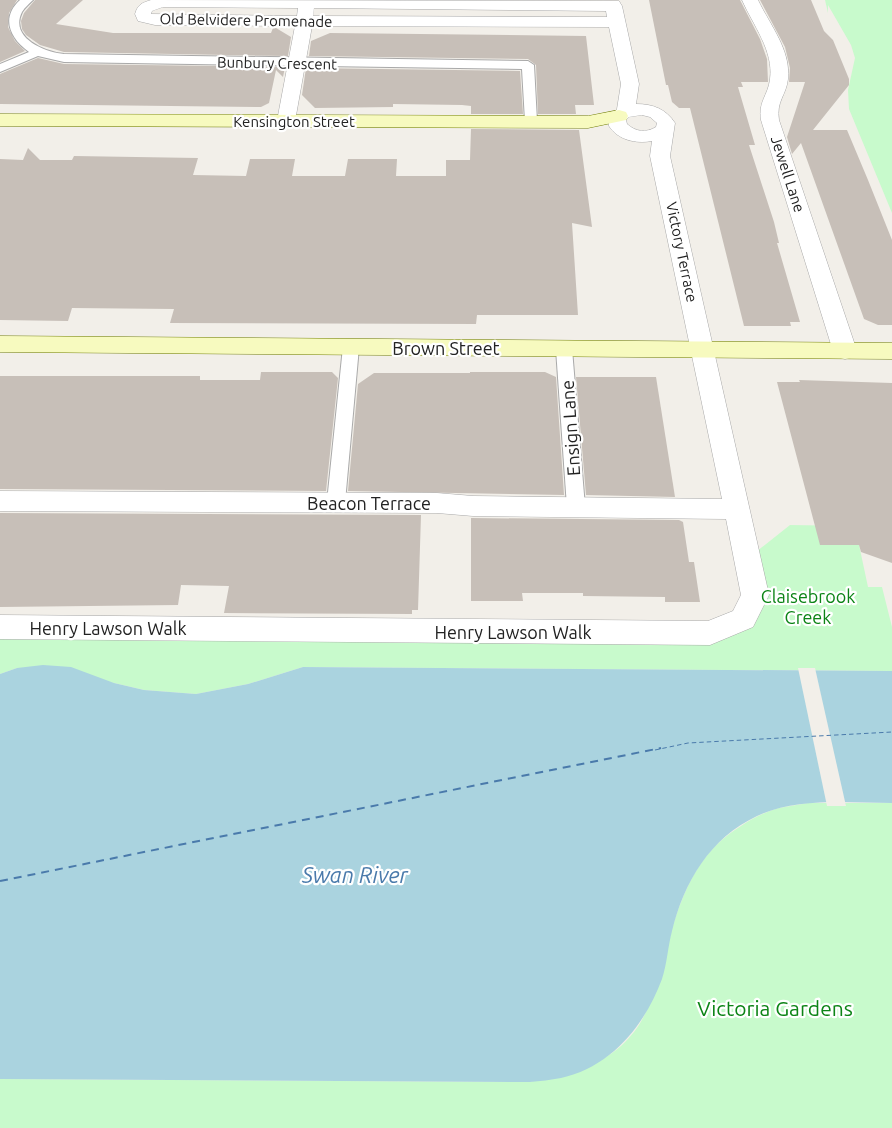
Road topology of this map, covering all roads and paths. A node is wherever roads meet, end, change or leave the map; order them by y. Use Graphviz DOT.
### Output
graph roads {
  1 [pos="27,0"];
  2 [pos="750,0"];
  3 [pos="307,2"];
  4 [pos="615,9"];
  5 [pos="303,21"];
  6 [pos="38,52"];
  7 [pos="295,63"];
  8 [pos="0,68"];
  9 [pos="630,84"];
  10 [pos="649,111"];
  11 [pos="622,119"];
  12 [pos="0,120"];
  13 [pos="286,121"];
  14 [pos="531,121"];
  15 [pos="663,131"];
  16 [pos="641,136"];
  17 [pos="660,156"];
  18 [pos="0,344"];
  19 [pos="351,347"];
  20 [pos="703,348"];
  21 [pos="564,349"];
  22 [pos="845,350"];
  23 [pos="892,351"];
  24 [pos="0,501"];
  25 [pos="336,502"];
  26 [pos="576,507"];
  27 [pos="737,509"];
  28 [pos="0,627"];
  1 -- 6 [label="lane, Bunbury Crescent"];
  2 -- 22 [label="street, Jewell Lane"];
  3 -- 4 [label="street, Old Belvidere Promenade"];
  3 -- 5 [label="street"];
  3 -- 5 [label="street, Old Belvidere Promenade"];
  4 -- 5 [label="street, Old Belvidere Promenade"];
  4 -- 9 [label="street"];
  5 -- 7 [label="street"];
  6 -- 7 [label="lane, Bunbury Crescent"];
  6 -- 8 [label="lane"];
  7 -- 13 [label="street"];
  7 -- 14 [label="lane, Bunbury Crescent"];
  9 -- 10 [label="street"];
  9 -- 11 [label="street"];
  10 -- 11 [label="street"];
  10 -- 15 [label="street"];
  11 -- 14 [label="street, Kensington Street"];
  11 -- 16 [label="street"];
  12 -- 13 [label="street, Kensington Street"];
  13 -- 14 [label="street, Kensington Street"];
  15 -- 16 [label="street"];
  15 -- 17 [label="street, Victory Terrace"];
  16 -- 17 [label="street"];
  17 -- 20 [label="street, Victory Terrace"];
  18 -- 19 [label="street, Brown Street"];
  19 -- 21 [label="street, Brown Street"];
  19 -- 25 [label="lane"];
  20 -- 21 [label="street, Brown Street"];
  20 -- 22 [label="street, Brown Street"];
  20 -- 27 [label="street, Henry Lawson Walk"];
  21 -- 26 [label="lane, Ensign Lane"];
  22 -- 23 [label="street, Brown Street"];
  24 -- 25 [label="street, Beacon Terrace"];
  25 -- 26 [label="street, Beacon Terrace"];
  26 -- 27 [label="street, Beacon Terrace"];
  27 -- 28 [label="street, Henry Lawson Walk"];
}
